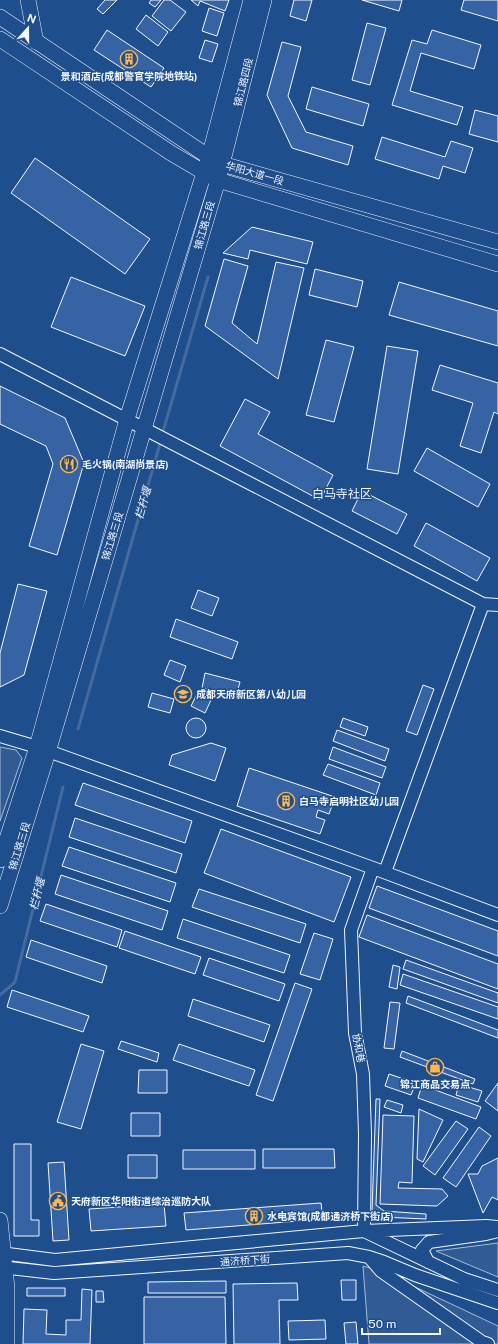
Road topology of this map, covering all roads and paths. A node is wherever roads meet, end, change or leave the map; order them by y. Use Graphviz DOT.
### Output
graph roads {
  1 [pos="28,0"];
  2 [pos="251,0"];
  3 [pos="264,0"];
  4 [pos="0,17"];
  5 [pos="0,39"];
  6 [pos="36,42"];
  7 [pos="20,52"];
  8 [pos="0,54"];
  9 [pos="216,161"];
  10 [pos="211,176"];
  11 [pos="498,242"];
  12 [pos="498,264"];
  13 [pos="0,354"];
  14 [pos="127,419"];
  15 [pos="156,435"];
  16 [pos="483,604"];
  17 [pos="498,605"];
  18 [pos="0,736"];
  19 [pos="42,750"];
  20 [pos="0,860"];
  21 [pos="373,868"];
  22 [pos="385,872"];
  23 [pos="0,906"];
  24 [pos="498,915"];
  25 [pos="0,1220"];
  26 [pos="498,1227"];
  27 [pos="364,1231"];
  28 [pos="498,1231"];
  29 [pos="368,1257"];
  30 [pos="2,1260"];
  31 [pos="428,1262"];
  32 [pos="490,1292"];
  33 [pos="498,1303"];
  34 [pos="7,1344"];
  35 [pos="488,1344"];
  1 -- 6 [label="main road"];
  2 -- 9 [label="main road, 锦江路四段"];
  3 -- 9 [label="main road, 锦江路四段"];
  4 -- 6 [label="main road, 华阳大道一段"];
  5 -- 7 [label="main road, 华阳大道一段"];
  6 -- 9 [label="main road, 华阳大道一段"];
  7 -- 8 [label="main road"];
  7 -- 10 [label="main road, 华阳大道一段"];
  9 -- 10 [label="main road, 锦江路三段"];
  9 -- 11 [label="main road, 华阳大道一段"];
  10 -- 12 [label="main road, 华阳大道一段"];
  10 -- 14 [label="main road, 锦江路三段"];
  10 -- 15 [label="main road, 锦江路三段"];
  13 -- 14 [label="street"];
  14 -- 15 [label="street"];
  14 -- 19 [label="main road, 锦江路三段"];
  15 -- 16 [label="street"];
  15 -- 19 [label="main road, 锦江路三段"];
  16 -- 17 [label="street"];
  16 -- 22 [label="street"];
  18 -- 19 [label="street"];
  19 -- 20 [label="main road, 锦江路三段"];
  19 -- 21 [label="street"];
  19 -- 23 [label="main road, 锦江路三段"];
  21 -- 22 [label="street"];
  21 -- 27 [label="street, 协和巷"];
  22 -- 24 [label="street"];
  25 -- 30 [label="main road"];
  26 -- 27 [label="street, 通济桥下街"];
  27 -- 30 [label="street, 通济桥下街"];
  27 -- 31 [label="street"];
  28 -- 31 [label="street"];
  29 -- 30 [label="street, 通济桥下街"];
  29 -- 32 [label="street, 通济桥下街"];
  29 -- 35 [label="street"];
  30 -- 34 [label="main road"];
  31 -- 32 [label="street"];
  32 -- 33 [label="street"];
}
